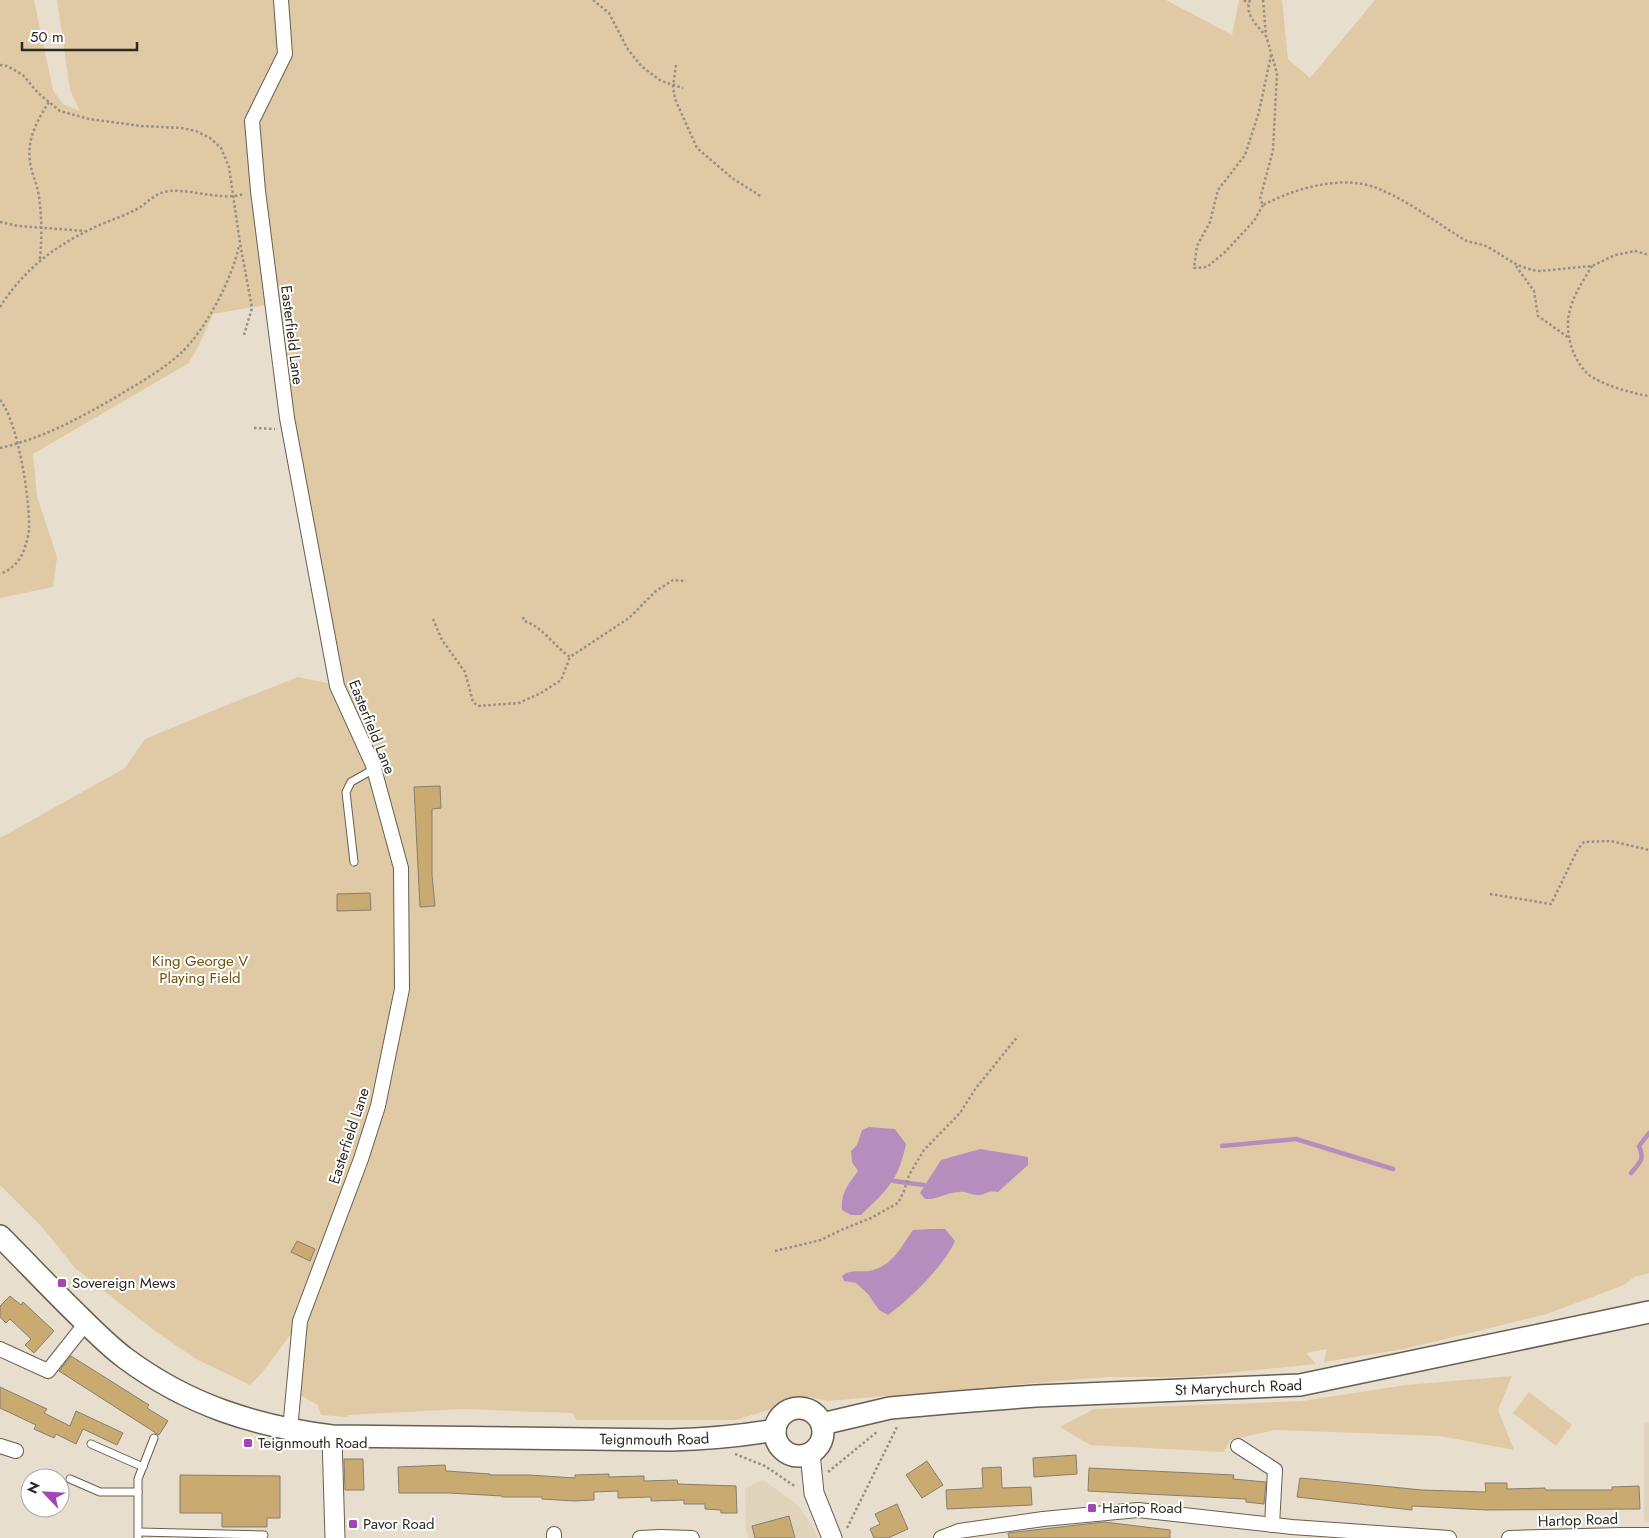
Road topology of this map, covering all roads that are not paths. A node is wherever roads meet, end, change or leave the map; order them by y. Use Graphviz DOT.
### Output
graph roads {
  1 [pos="281,0"];
  2 [pos="374,769"];
  3 [pos="354,862"];
  4 [pos="0,1236"];
  5 [pos="1649,1312"];
  6 [pos="86,1323"];
  7 [pos="0,1349"];
  8 [pos="822,1424"];
  9 [pos="290,1430"];
  10 [pos="775,1430"];
  11 [pos="332,1436"];
  12 [pos="154,1438"];
  13 [pos="91,1444"];
  14 [pos="0,1446"];
  15 [pos="1238,1446"];
  16 [pos="16,1451"];
  17 [pos="810,1453"];
  18 [pos="143,1467"];
  19 [pos="70,1479"];
  20 [pos="138,1492"];
  21 [pos="1272,1525"];
  22 [pos="1292,1532"];
  23 [pos="839,1534"];
  24 [pos="960,1534"];
  25 [pos="138,1535"];
  26 [pos="1649,1535"];
  27 [pos="200,1536"];
  28 [pos="264,1536"];
  29 [pos="335,1538"];
  30 [pos="640,1538"];
  31 [pos="692,1538"];
  32 [pos="941,1538"];
  33 [pos="1449,1538"];
  34 [pos="1509,1538"];
  1 -- 2 [label="street, Easterfield Lane"];
  2 -- 3 [label="lane"];
  2 -- 9 [label="street, Easterfield Lane"];
  4 -- 6 [label="main road, Teignmouth Road"];
  5 -- 8 [label="main road, St Marychurch Road"];
  6 -- 7 [label="street"];
  6 -- 9 [label="main road, Teignmouth Road"];
  8 -- 10 [label="main road"];
  8 -- 17 [label="main road"];
  9 -- 11 [label="main road, Teignmouth Road"];
  10 -- 11 [label="main road, Teignmouth Road"];
  10 -- 17 [label="main road"];
  11 -- 29 [label="street"];
  12 -- 18 [label="lane"];
  13 -- 18 [label="lane"];
  14 -- 16 [label="street"];
  15 -- 21 [label="street"];
  17 -- 23 [label="street"];
  18 -- 20 [label="lane"];
  19 -- 20 [label="lane"];
  20 -- 25 [label="lane"];
  21 -- 22 [label="street"];
  21 -- 24 [label="street"];
  22 -- 33 [label="street"];
  24 -- 32 [label="street"];
  25 -- 27 [label="lane"];
  26 -- 34 [label="street, Hartop Road"];
  27 -- 28 [label="lane"];
  30 -- 31 [label="street"];
}
